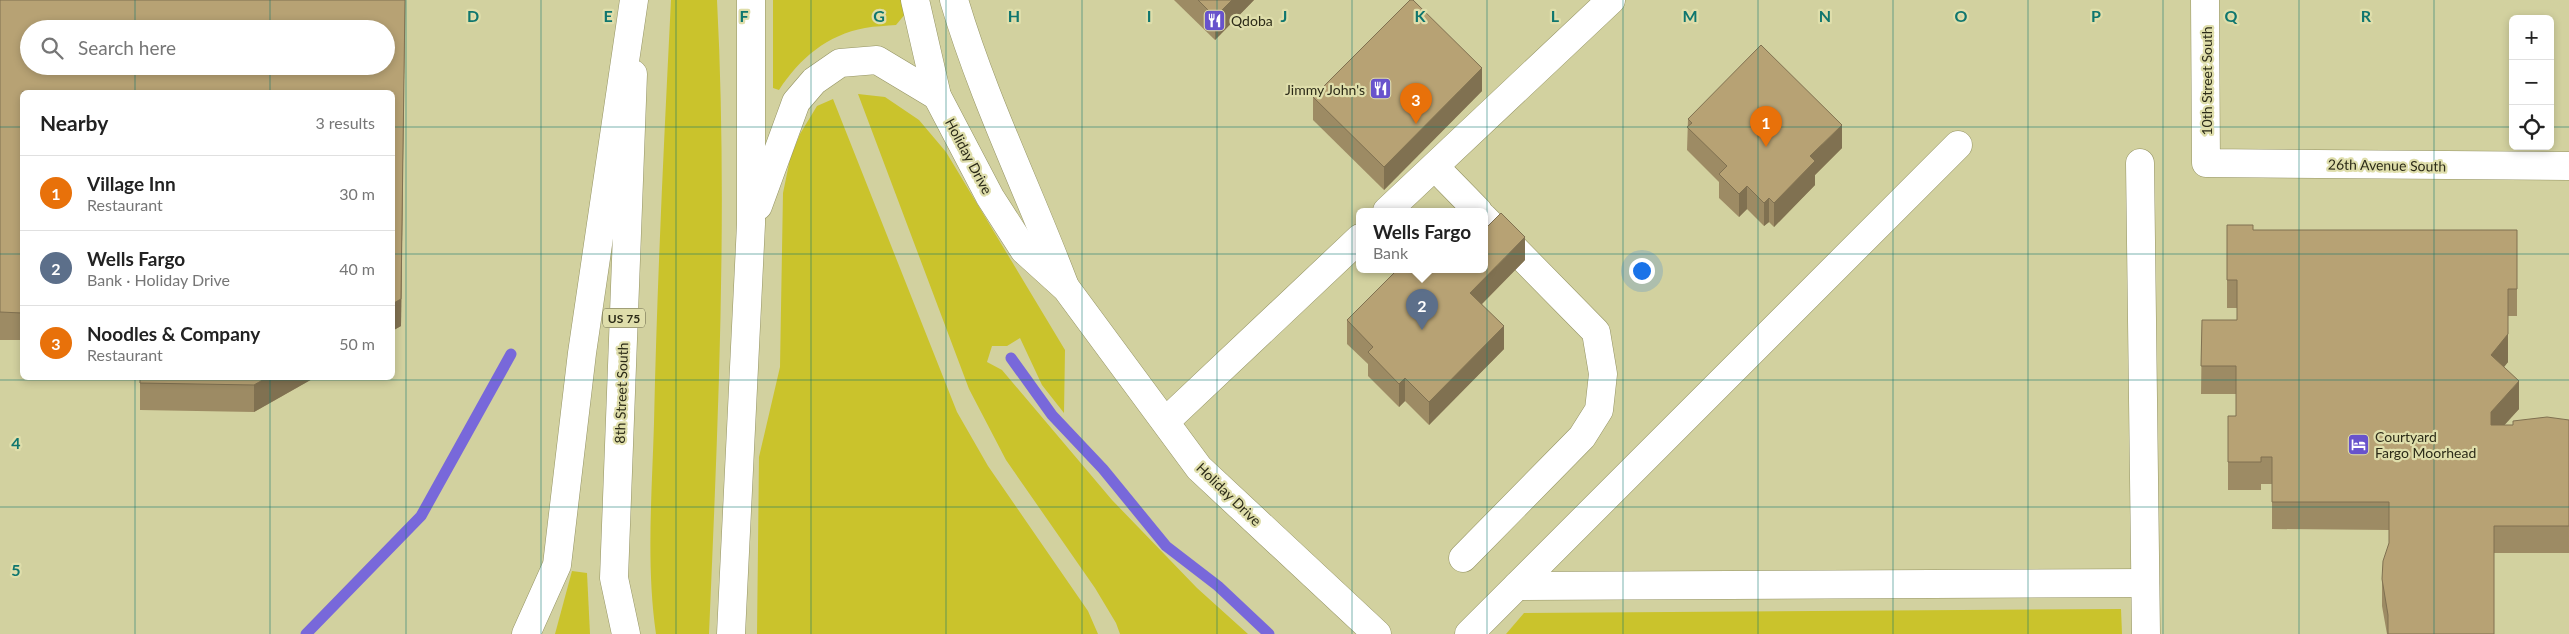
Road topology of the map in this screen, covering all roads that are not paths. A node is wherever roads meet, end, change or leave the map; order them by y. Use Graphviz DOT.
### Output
graph roads {
  1 [pos="635,0"];
  2 [pos="751,0"];
  3 [pos="915,0"];
  4 [pos="954,0"];
  5 [pos="1611,0"];
  6 [pos="2205,0"];
  7 [pos="937,96"];
  8 [pos="1958,145"];
  9 [pos="2140,163"];
  10 [pos="2206,163"];
  11 [pos="1435,166"];
  12 [pos="2569,166"];
  13 [pos="1390,208"];
  14 [pos="1475,208"];
  15 [pos="1488,222"];
  16 [pos="751,224"];
  17 [pos="1356,242"];
  18 [pos="1066,288"];
  19 [pos="1166,421"];
  20 [pos="1463,558"];
  21 [pos="2145,584"];
  22 [pos="1517,586"];
  23 [pos="526,634"];
  24 [pos="626,634"];
  25 [pos="731,634"];
  26 [pos="1377,634"];
  27 [pos="1469,634"];
  28 [pos="2146,634"];
  1 -- 23 [label="main road"];
  1 -- 24 [label="main road, 8th Street South / US 75"];
  2 -- 16 [label="main road"];
  3 -- 7 [label="main road, Holiday Drive"];
  4 -- 18 [label="main road, Holiday Drive"];
  5 -- 11 [label="main road"];
  6 -- 10 [label="main road, 10th Street South"];
  7 -- 16 [label="main road"];
  7 -- 18 [label="main road, Holiday Drive"];
  8 -- 22 [label="main road"];
  9 -- 21 [label="main road"];
  10 -- 12 [label="main road, 26th Avenue South"];
  11 -- 13 [label="main road"];
  11 -- 14 [label="main road"];
  15 -- 20 [label="main road"];
  16 -- 25 [label="main road"];
  17 -- 19 [label="main road"];
  18 -- 19 [label="main road, Holiday Drive"];
  19 -- 26 [label="main road, Holiday Drive"];
  21 -- 22 [label="main road"];
  21 -- 28 [label="main road"];
  22 -- 27 [label="main road"];
}
